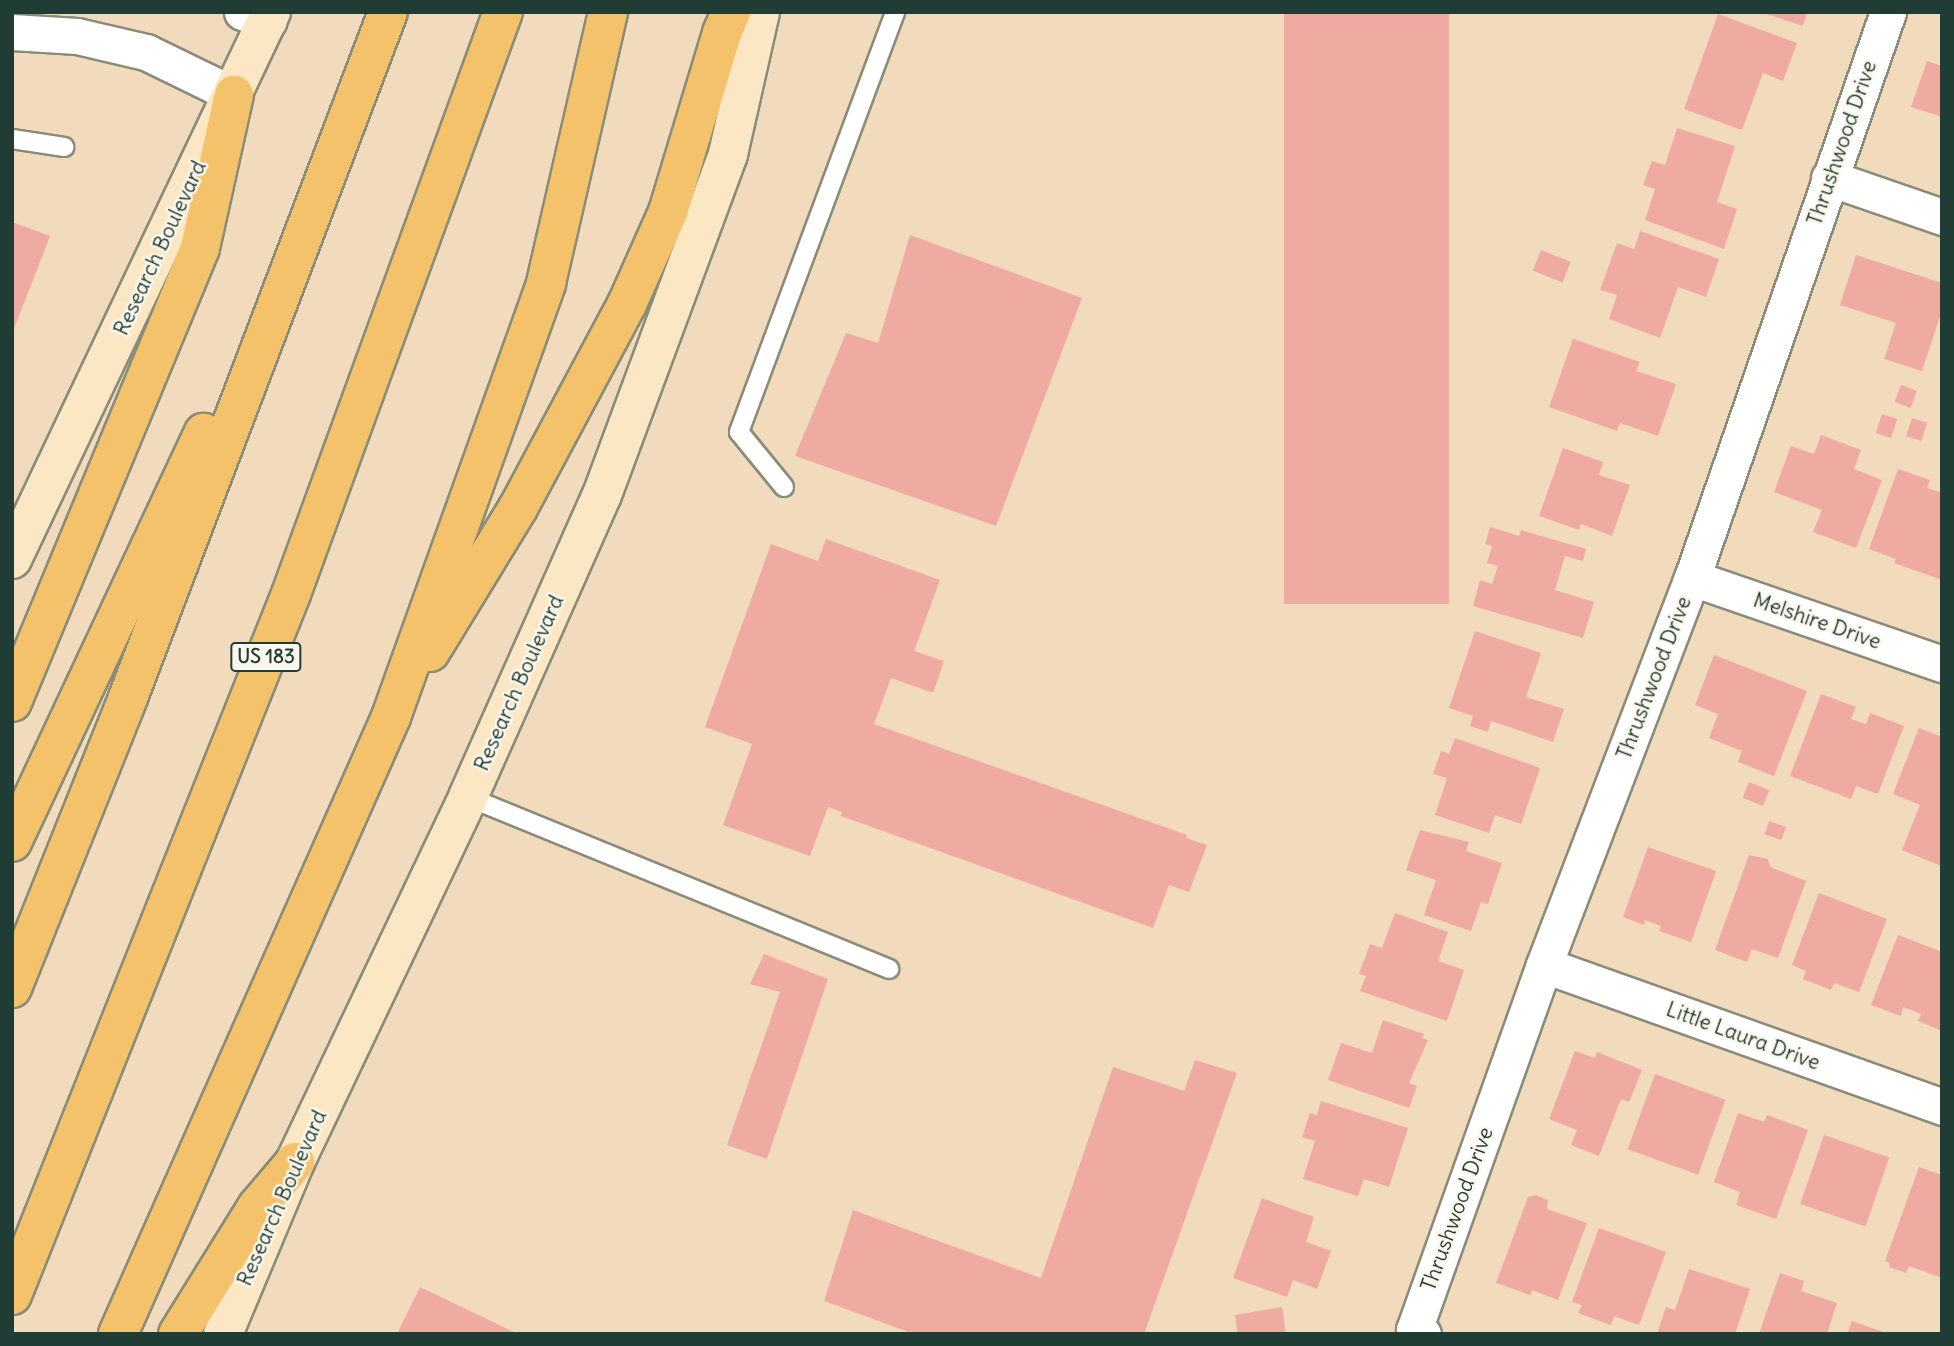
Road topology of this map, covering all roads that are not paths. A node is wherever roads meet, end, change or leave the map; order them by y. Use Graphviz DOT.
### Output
graph roads {
  1 [pos="388,12"];
  2 [pos="503,12"];
  3 [pos="608,12"];
  4 [pos="732,12"];
  5 [pos="760,12"];
  6 [pos="895,12"];
  7 [pos="1888,12"];
  8 [pos="261,15"];
  9 [pos="12,32"];
  10 [pos="234,94"];
  11 [pos="12,139"];
  12 [pos="64,147"];
  13 [pos="1829,178"];
  14 [pos="1942,217"];
  15 [pos="289,270"];
  16 [pos="785,487"];
  17 [pos="12,559"];
  18 [pos="1692,578"];
  19 [pos="1942,664"];
  20 [pos="12,702"];
  21 [pos="391,717"];
  22 [pos="468,797"];
  23 [pos="12,842"];
  24 [pos="1544,965"];
  25 [pos="889,969"];
  26 [pos="12,988"];
  27 [pos="1942,1107"];
  28 [pos="295,1163"];
  29 [pos="12,1295"];
  30 [pos="118,1334"];
  31 [pos="178,1334"];
  32 [pos="223,1334"];
  33 [pos="1423,1334"];
  1 -- 15 [label="highway"];
  2 -- 29 [label="highway, US 183"];
  3 -- 21 [label="highway"];
  4 -- 21 [label="highway"];
  5 -- 22 [label="main road, Research Boulevard"];
  6 -- 16 [label="lane"];
  7 -- 13 [label="street, Thrushwood Drive"];
  8 -- 10 [label="main road, Research Boulevard"];
  9 -- 10 [label="street"];
  10 -- 17 [label="main road, Research Boulevard"];
  10 -- 20 [label="highway"];
  11 -- 12 [label="lane"];
  13 -- 14 [label="street"];
  13 -- 18 [label="street, Thrushwood Drive"];
  15 -- 23 [label="highway"];
  15 -- 26 [label="highway"];
  18 -- 19 [label="street, Melshire Drive"];
  18 -- 24 [label="street, Thrushwood Drive"];
  21 -- 30 [label="highway"];
  22 -- 25 [label="lane"];
  22 -- 28 [label="main road, Research Boulevard"];
  24 -- 27 [label="street, Little Laura Drive"];
  24 -- 33 [label="street, Thrushwood Drive"];
  28 -- 31 [label="highway"];
  28 -- 32 [label="main road, Research Boulevard"];
}
